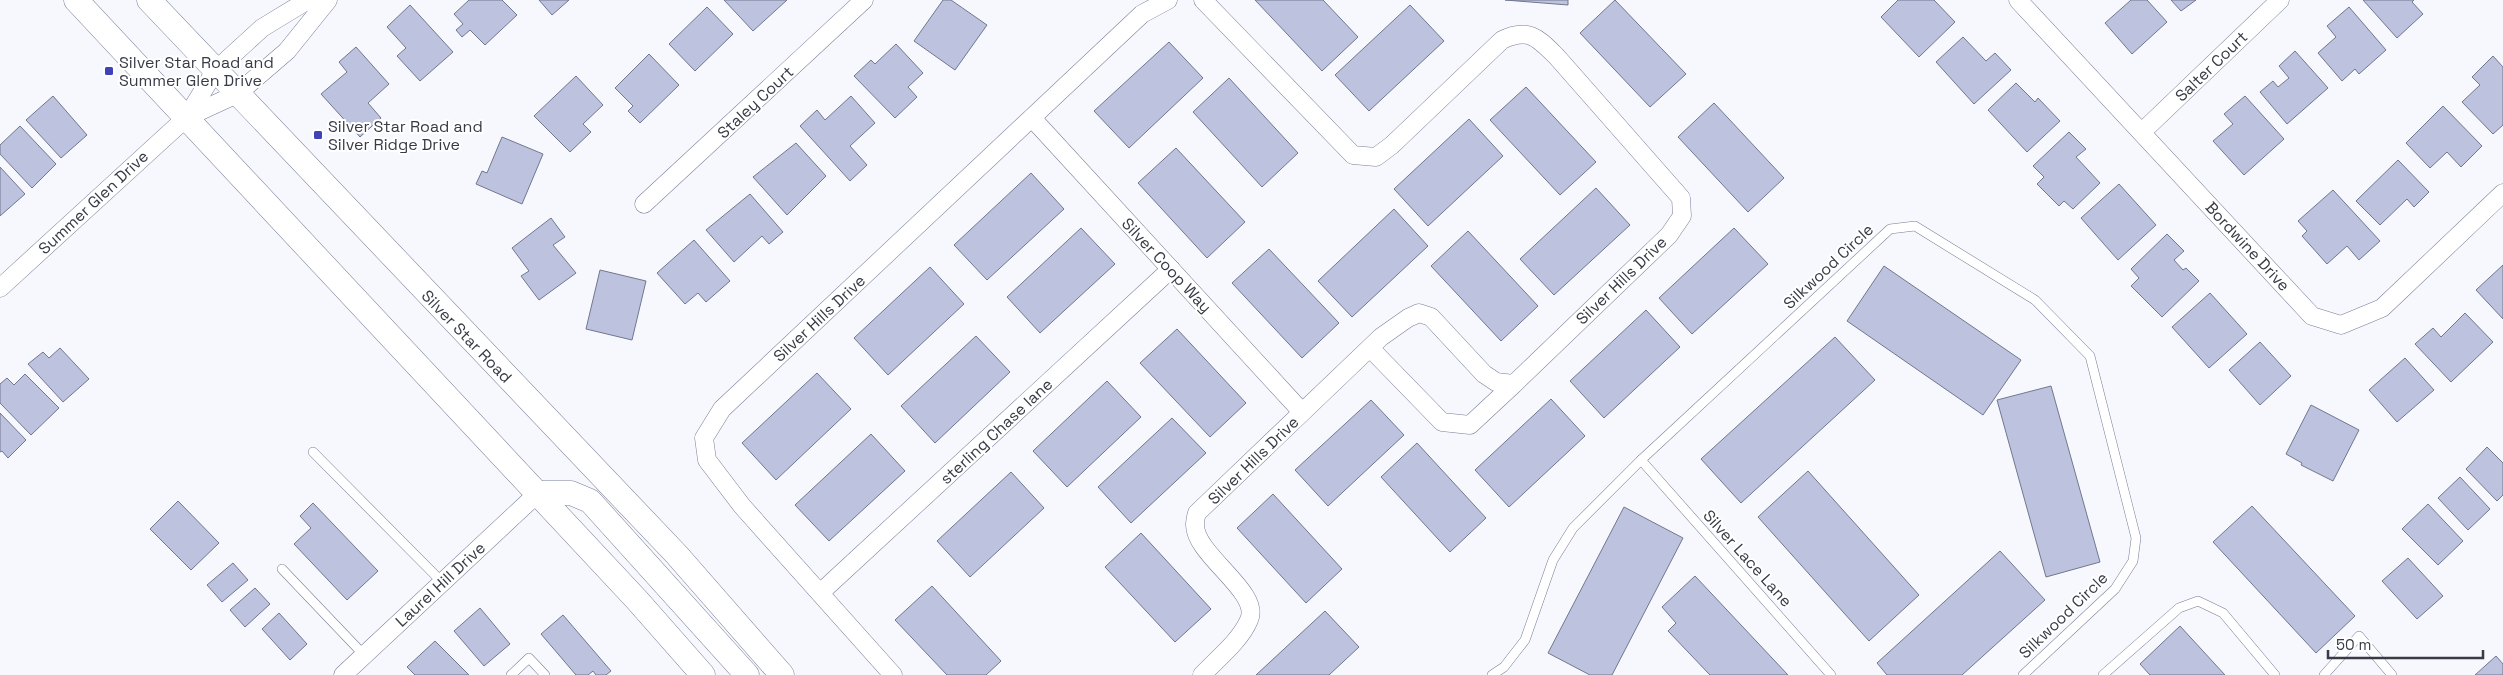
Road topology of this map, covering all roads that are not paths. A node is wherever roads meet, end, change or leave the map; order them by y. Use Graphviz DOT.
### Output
graph roads {
  1 [pos="76,0"];
  2 [pos="149,0"];
  3 [pos="308,0"];
  4 [pos="328,0"];
  5 [pos="864,0"];
  6 [pos="1168,0"];
  7 [pos="1203,0"];
  8 [pos="2018,0"];
  9 [pos="2280,0"];
  10 [pos="215,71"];
  11 [pos="236,94"];
  12 [pos="187,117"];
  13 [pos="1032,118"];
  14 [pos="2142,131"];
  15 [pos="2503,193"];
  16 [pos="644,204"];
  17 [pos="1171,269"];
  18 [pos="0,288"];
  19 [pos="1370,348"];
  20 [pos="1514,384"];
  21 [pos="1302,412"];
  22 [pos="313,452"];
  23 [pos="1641,460"];
  24 [pos="538,493"];
  25 [pos="282,568"];
  26 [pos="442,582"];
  27 [pos="820,594"];
  28 [pos="364,655"];
  29 [pos="343,675"];
  30 [pos="511,675"];
  31 [pos="545,675"];
  32 [pos="703,675"];
  33 [pos="747,675"];
  34 [pos="782,675"];
  35 [pos="893,675"];
  36 [pos="1202,675"];
  37 [pos="1492,675"];
  38 [pos="1831,675"];
  39 [pos="2023,675"];
  40 [pos="2104,675"];
  41 [pos="2275,675"];
  42 [pos="2324,675"];
  43 [pos="2392,675"];
  1 -- 12 [label="main road"];
  2 -- 10 [label="main road, Silver Star Road"];
  3 -- 10 [label="street"];
  4 -- 11 [label="street"];
  5 -- 16 [label="street, Staley Court"];
  6 -- 13 [label="street, Silver Hills Drive"];
  7 -- 20 [label="street, Silver Hills Drive"];
  8 -- 14 [label="street, Bordwine Drive"];
  9 -- 14 [label="street, Salter Court"];
  10 -- 11 [label="main road, Silver Star Road"];
  10 -- 12 [label="street"];
  11 -- 12 [label="street"];
  11 -- 34 [label="main road, Silver Star Road"];
  12 -- 18 [label="street, Summer Glen Drive"];
  12 -- 24 [label="main road"];
  13 -- 17 [label="street, Silver Coop Way"];
  13 -- 27 [label="street, Silver Hills Drive"];
  14 -- 15 [label="street, Bordwine Drive"];
  17 -- 21 [label="street, Silver Coop Way"];
  17 -- 27 [label="street, sterling Chase lane"];
  19 -- 20 [label="street, Silver Hills Drive"];
  19 -- 20 [label="street"];
  19 -- 21 [label="street, Silver Hills Drive"];
  21 -- 36 [label="street, Silver Hills Drive"];
  22 -- 26 [label="lane"];
  23 -- 37 [label="lane, Silkwood Circle"];
  23 -- 38 [label="lane, Silver Lace Lane"];
  23 -- 39 [label="lane, Silkwood Circle"];
  24 -- 26 [label="street, Laurel Hill Drive"];
  24 -- 32 [label="main road"];
  24 -- 33 [label="main road"];
  25 -- 28 [label="lane"];
  26 -- 28 [label="street, Laurel Hill Drive"];
  27 -- 35 [label="street, Silver Hills Drive"];
  28 -- 29 [label="street, Laurel Hill Drive"];
  30 -- 31 [label="lane"];
  40 -- 41 [label="lane"];
  42 -- 43 [label="lane"];
}
